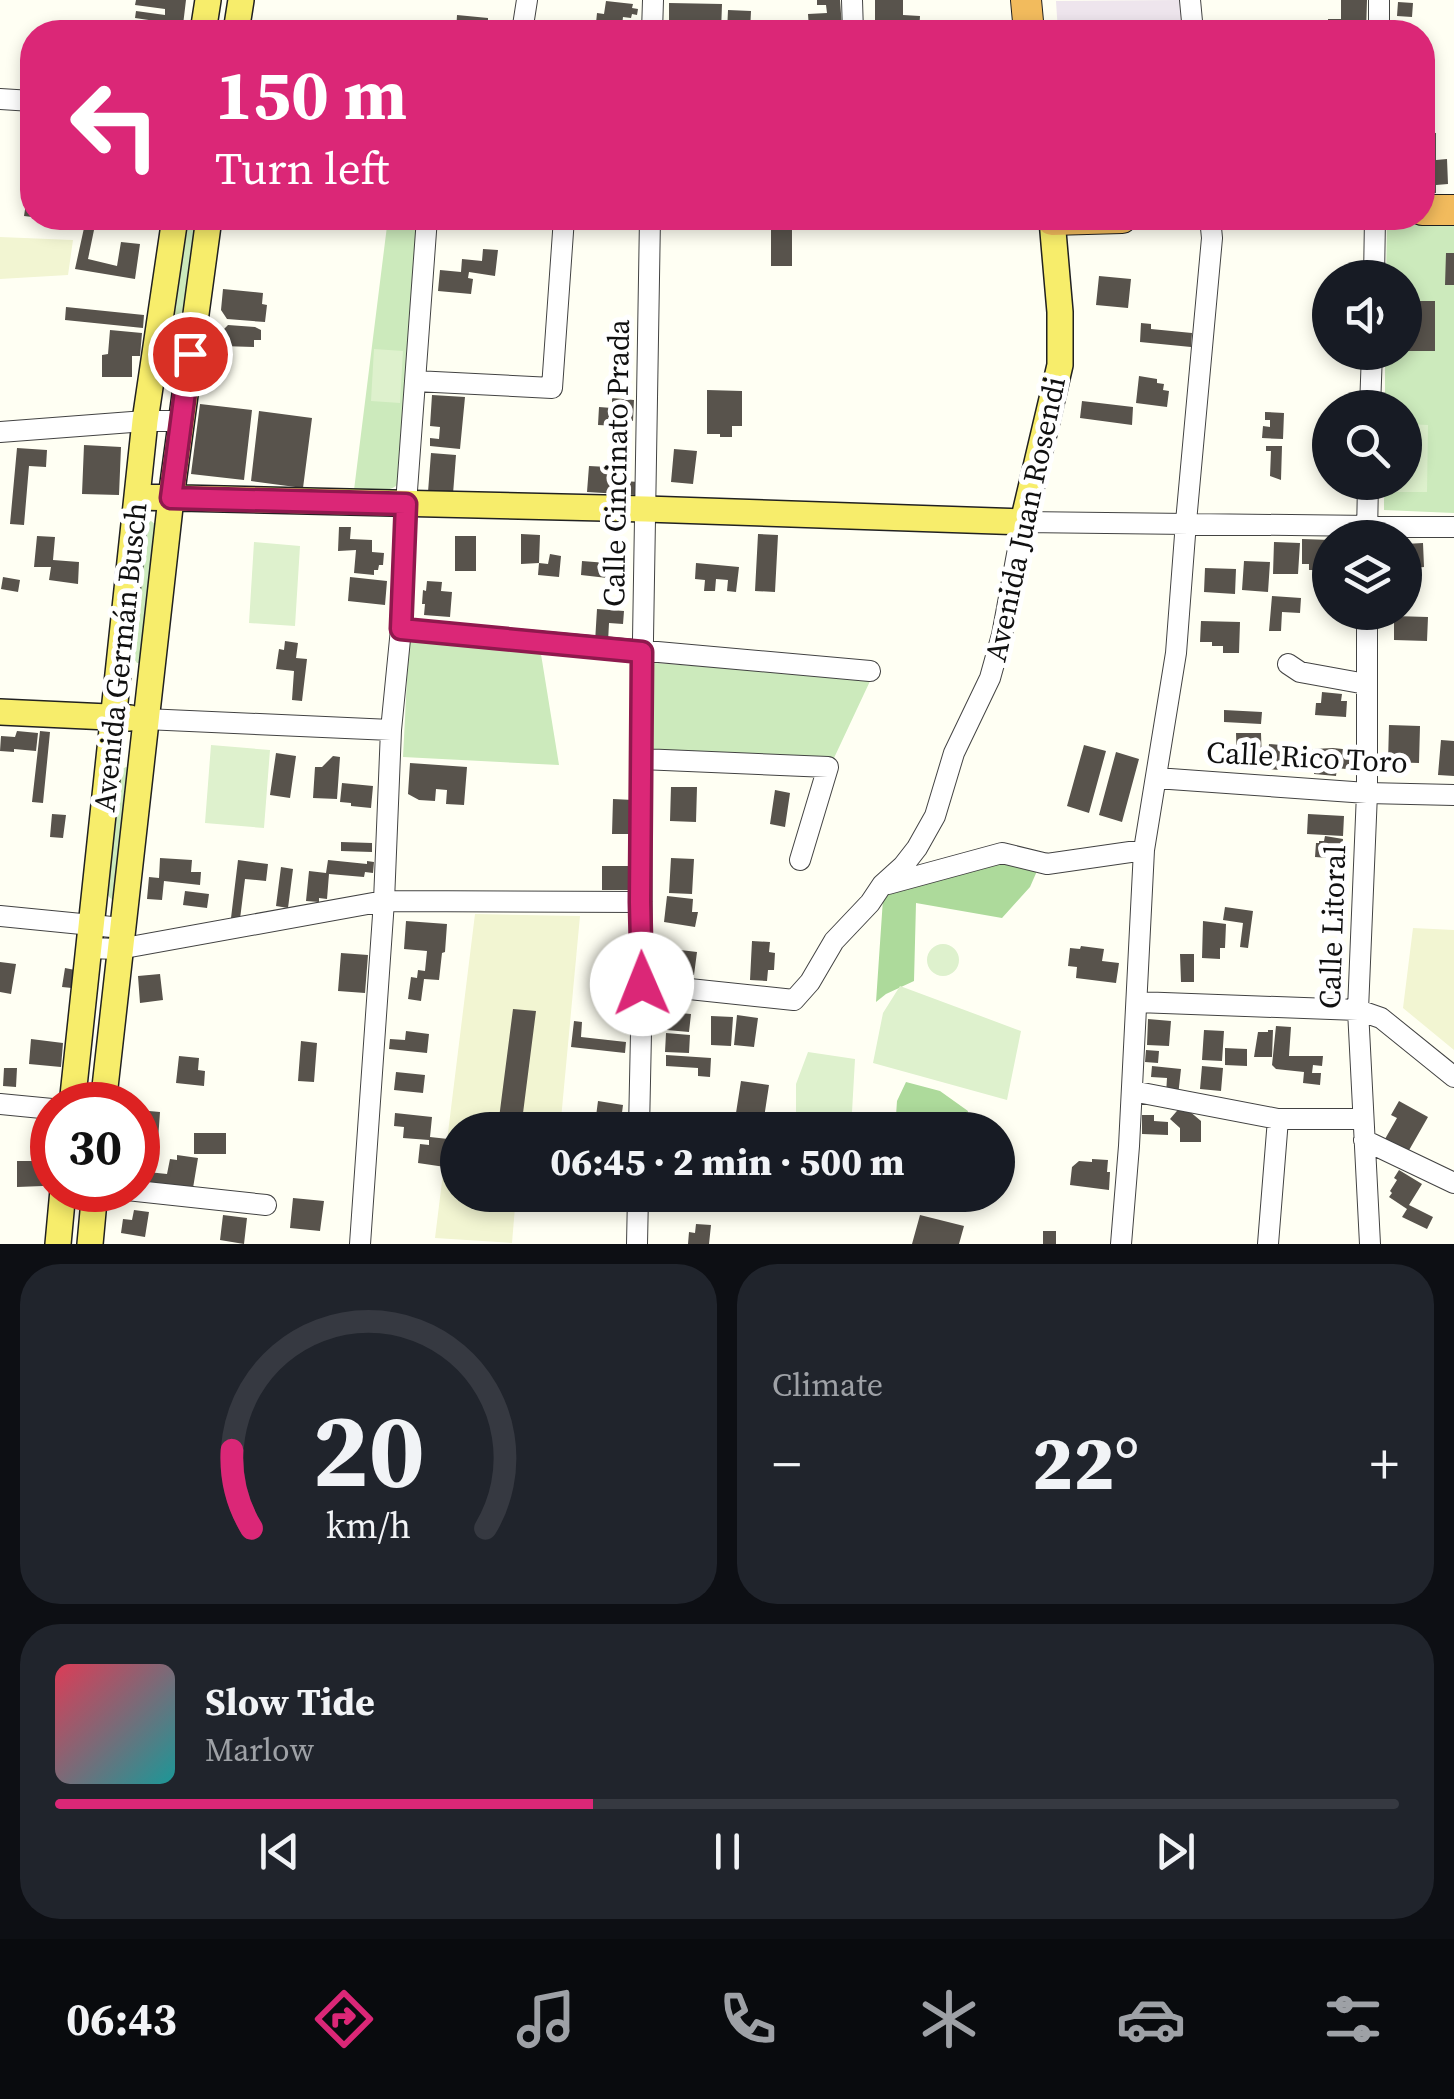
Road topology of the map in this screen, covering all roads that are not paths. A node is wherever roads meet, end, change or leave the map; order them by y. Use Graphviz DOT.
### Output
graph roads {
  1 [pos="173,230"];
  2 [pos="208,230"];
  3 [pos="425,230"];
  4 [pos="563,230"];
  5 [pos="650,230"];
  6 [pos="1053,230"];
  7 [pos="1211,230"];
  8 [pos="1375,230"];
  9 [pos="1374,260"];
  10 [pos="415,381"];
  11 [pos="144,421"];
  12 [pos="180,422"];
  13 [pos="0,432"];
  14 [pos="138,496"];
  15 [pos="171,498"];
  16 [pos="406,504"];
  17 [pos="646,509"];
  18 [pos="1022,522"];
  19 [pos="1186,522"];
  20 [pos="1454,527"];
  21 [pos="1312,529"];
  22 [pos="1422,529"];
  23 [pos="401,629"];
  24 [pos="1367,630"];
  25 [pos="642,652"];
  26 [pos="1288,664"];
  27 [pos="870,672"];
  28 [pos="1366,684"];
  29 [pos="0,712"];
  30 [pos="113,718"];
  31 [pos="145,719"];
  32 [pos="391,730"];
  33 [pos="641,759"];
  34 [pos="1156,778"];
  35 [pos="1367,793"];
  36 [pos="1454,795"];
  37 [pos="1144,850"];
  38 [pos="800,860"];
  39 [pos="882,885"];
  40 [pos="384,901"];
  41 [pos="640,902"];
  42 [pos="0,916"];
  43 [pos="89,936"];
  44 [pos="121,938"];
  45 [pos="642,984"];
  46 [pos="1137,1002"];
  47 [pos="1358,1010"];
  48 [pos="1454,1077"];
  49 [pos="74,1082"];
  50 [pos="105,1082"];
  51 [pos="1132,1091"];
  52 [pos="0,1104"];
  53 [pos="30,1106"];
  54 [pos="639,1112"];
  55 [pos="1278,1120"];
  56 [pos="1364,1130"];
  57 [pos="1454,1183"];
  58 [pos="160,1193"];
  59 [pos="266,1205"];
  60 [pos="62,1212"];
  61 [pos="93,1212"];
  62 [pos="638,1212"];
  63 [pos="58,1244"];
  64 [pos="90,1244"];
  65 [pos="360,1244"];
  66 [pos="637,1244"];
  67 [pos="1121,1244"];
  68 [pos="1268,1244"];
  69 [pos="1370,1244"];
  1 -- 11 [label="main road, Avenida Germán Busch"];
  2 -- 12 [label="main road, Avenida Germán Busch"];
  3 -- 10 [label="street"];
  4 -- 10 [label="street"];
  5 -- 17 [label="street, Calle Cincinato Prada"];
  6 -- 18 [label="main road, Avenida Juan Rosendi"];
  7 -- 19 [label="street"];
  8 -- 9 [label="street"];
  10 -- 16 [label="street"];
  11 -- 12 [label="street"];
  11 -- 13 [label="street"];
  11 -- 14 [label="main road, Avenida Germán Busch"];
  12 -- 15 [label="main road, Avenida Germán Busch"];
  14 -- 15 [label="main road"];
  14 -- 30 [label="main road, Avenida Germán Busch"];
  15 -- 16 [label="main road"];
  15 -- 31 [label="main road, Avenida Germán Busch"];
  16 -- 17 [label="main road"];
  16 -- 23 [label="street"];
  17 -- 18 [label="main road"];
  17 -- 25 [label="street, Calle Cincinato Prada"];
  18 -- 19 [label="street"];
  18 -- 39 [label="street, Avenida Juan Rosendi"];
  19 -- 21 [label="street"];
  19 -- 34 [label="street"];
  20 -- 22 [label="street"];
  23 -- 25 [label="street"];
  23 -- 32 [label="street"];
  24 -- 28 [label="street, Calle Litoral"];
  25 -- 27 [label="street"];
  25 -- 33 [label="street, Calle Cincinato Prada"];
  26 -- 28 [label="street"];
  28 -- 35 [label="street, Calle Litoral"];
  29 -- 30 [label="main road"];
  30 -- 31 [label="main road"];
  30 -- 43 [label="main road, Avenida Germán Busch"];
  31 -- 32 [label="street"];
  31 -- 44 [label="main road, Avenida Germán Busch"];
  32 -- 40 [label="street"];
  33 -- 38 [label="street"];
  33 -- 41 [label="street, Calle Cincinato Prada"];
  34 -- 35 [label="street, Calle Rico Toro"];
  34 -- 37 [label="street"];
  35 -- 36 [label="street, Calle Rico Toro"];
  35 -- 47 [label="street, Calle Litoral"];
  37 -- 39 [label="street"];
  37 -- 46 [label="street"];
  39 -- 45 [label="street, Avenida Juan Rosendi"];
  40 -- 41 [label="street"];
  40 -- 44 [label="street"];
  40 -- 65 [label="street"];
  41 -- 45 [label="street, Calle Cincinato Prada"];
  42 -- 43 [label="street"];
  43 -- 44 [label="street"];
  43 -- 49 [label="main road, Avenida Germán Busch"];
  44 -- 50 [label="main road, Avenida Germán Busch"];
  45 -- 54 [label="street, Calle Cincinato Prada"];
  46 -- 47 [label="street"];
  46 -- 51 [label="street"];
  47 -- 48 [label="street"];
  47 -- 56 [label="street, Calle Litoral"];
  51 -- 55 [label="street"];
  51 -- 67 [label="street"];
  52 -- 53 [label="street"];
  55 -- 56 [label="street"];
  55 -- 68 [label="street"];
  56 -- 57 [label="street"];
  56 -- 69 [label="street, Calle Litoral"];
  58 -- 59 [label="street"];
  60 -- 63 [label="main road"];
  61 -- 64 [label="main road"];
  62 -- 66 [label="street"];
}
